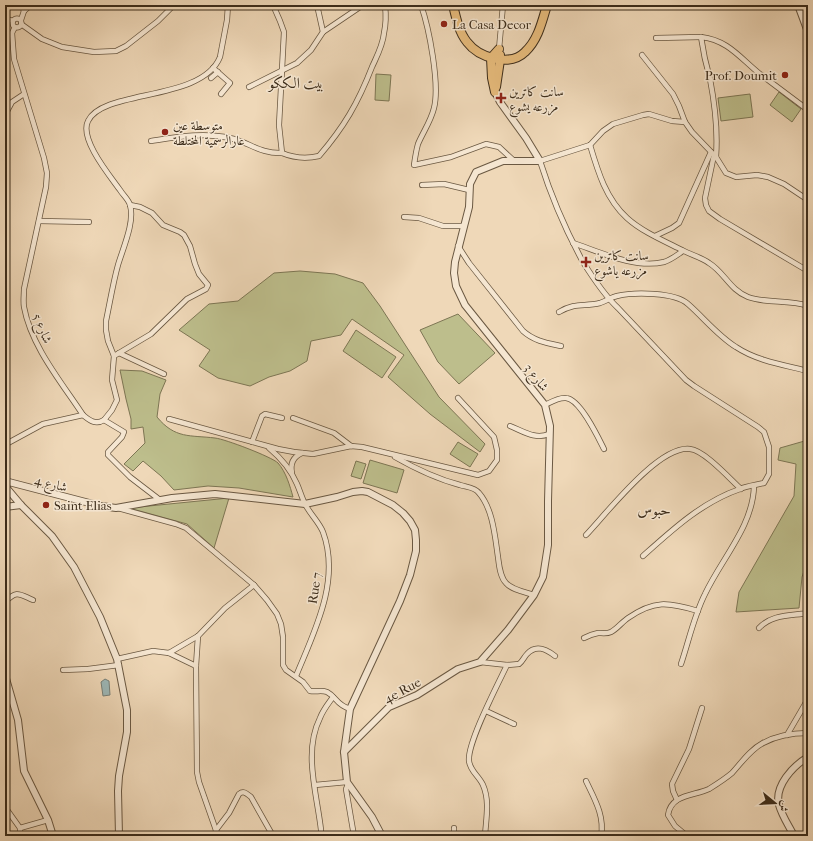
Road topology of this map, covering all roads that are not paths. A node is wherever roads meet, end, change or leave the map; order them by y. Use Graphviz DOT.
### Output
graph roads {
  1 [pos="22,5"];
  2 [pos="31,5"];
  3 [pos="174,5"];
  4 [pos="228,5"];
  5 [pos="273,5"];
  6 [pos="317,5"];
  7 [pos="363,5"];
  8 [pos="385,5"];
  9 [pos="421,5"];
  10 [pos="452,5"];
  11 [pos="503,5"];
  12 [pos="547,5"];
  13 [pos="798,5"];
  14 [pos="24,11"];
  15 [pos="5,18"];
  16 [pos="12,21"];
  17 [pos="21,22"];
  18 [pos="15,27"];
  19 [pos="323,32"];
  20 [pos="808,32"];
  21 [pos="700,37"];
  22 [pos="656,38"];
  23 [pos="499,49"];
  24 [pos="642,55"];
  25 [pos="491,58"];
  26 [pos="500,60"];
  27 [pos="213,68"];
  28 [pos="281,70"];
  29 [pos="218,72"];
  30 [pos="211,78"];
  31 [pos="249,87"];
  32 [pos="495,92"];
  33 [pos="24,94"];
  34 [pos="221,94"];
  35 [pos="808,110"];
  36 [pos="5,115"];
  37 [pos="685,122"];
  38 [pos="151,141"];
  39 [pos="590,145"];
  40 [pos="282,152"];
  41 [pos="713,155"];
  42 [pos="513,160"];
  43 [pos="540,161"];
  44 [pos="422,185"];
  45 [pos="469,190"];
  46 [pos="808,200"];
  47 [pos="130,205"];
  48 [pos="404,217"];
  49 [pos="39,221"];
  50 [pos="89,222"];
  51 [pos="463,226"];
  52 [pos="655,236"];
  53 [pos="573,243"];
  54 [pos="458,246"];
  55 [pos="683,251"];
  56 [pos="808,271"];
  57 [pos="609,300"];
  58 [pos="808,306"];
  59 [pos="559,312"];
  60 [pos="561,346"];
  61 [pos="119,353"];
  62 [pos="114,356"];
  63 [pos="808,371"];
  64 [pos="164,374"];
  65 [pos="458,398"];
  66 [pos="545,405"];
  67 [pos="83,415"];
  68 [pos="282,418"];
  69 [pos="293,418"];
  70 [pos="169,419"];
  71 [pos="104,420"];
  72 [pos="510,426"];
  73 [pos="549,434"];
  74 [pos="252,442"];
  75 [pos="8,443"];
  76 [pos="351,446"];
  77 [pos="268,447"];
  78 [pos="604,449"];
  79 [pos="302,453"];
  80 [pos="392,455"];
  81 [pos="293,476"];
  82 [pos="5,481"];
  83 [pos="5,486"];
  84 [pos="754,486"];
  85 [pos="741,489"];
  86 [pos="160,500"];
  87 [pos="305,504"];
  88 [pos="21,505"];
  89 [pos="5,508"];
  90 [pos="116,508"];
  91 [pos="586,535"];
  92 [pos="643,556"];
  93 [pos="254,585"];
  94 [pos="534,595"];
  95 [pos="33,600"];
  96 [pos="5,602"];
  97 [pos="698,611"];
  98 [pos="808,613"];
  99 [pos="759,628"];
  100 [pos="198,636"];
  101 [pos="584,638"];
  102 [pos="169,652"];
  103 [pos="555,656"];
  104 [pos="118,662"];
  105 [pos="480,662"];
  106 [pos="681,664"];
  107 [pos="507,665"];
  108 [pos="196,666"];
  109 [pos="62,670"];
  110 [pos="5,675"];
  111 [pos="296,676"];
  112 [pos="8,697"];
  113 [pos="333,697"];
  114 [pos="808,698"];
  115 [pos="702,708"];
  116 [pos="350,709"];
  117 [pos="486,711"];
  118 [pos="514,724"];
  119 [pos="808,733"];
  120 [pos="787,735"];
  121 [pos="344,752"];
  122 [pos="808,757"];
  123 [pos="586,781"];
  124 [pos="348,783"];
  125 [pos="315,784"];
  126 [pos="677,800"];
  127 [pos="5,807"];
  128 [pos="48,820"];
  129 [pos="20,828"];
  130 [pos="454,828"];
  131 [pos="216,830"];
  132 [pos="321,830"];
  133 [pos="682,834"];
  134 [pos="20,836"];
  135 [pos="53,836"];
  136 [pos="119,836"];
  137 [pos="218,836"];
  138 [pos="273,836"];
  139 [pos="354,836"];
  140 [pos="382,836"];
  141 [pos="454,836"];
  142 [pos="485,836"];
  143 [pos="601,836"];
  144 [pos="687,836"];
  145 [pos="794,836"];
  1 -- 14 [label="street"];
  2 -- 14 [label="street"];
  3 -- 17 [label="street"];
  4 -- 27 [label="street"];
  5 -- 28 [label="street"];
  6 -- 19 [label="street"];
  7 -- 19 [label="street"];
  8 -- 40 [label="street"];
  9 -- 42 [label="street"];
  10 -- 25 [label="highway"];
  11 -- 23 [label="street"];
  12 -- 26 [label="highway"];
  13 -- 20 [label="street"];
  14 -- 17 [label="street"];
  15 -- 16 [label="street"];
  16 -- 17 [label="street"];
  16 -- 18 [label="street"];
  17 -- 18 [label="street"];
  18 -- 33 [label="street, شارع 5"];
  19 -- 28 [label="street"];
  21 -- 22 [label="street"];
  21 -- 35 [label="street"];
  21 -- 41 [label="street"];
  23 -- 25 [label="highway"];
  23 -- 26 [label="highway"];
  24 -- 37 [label="street"];
  25 -- 26 [label="highway"];
  25 -- 32 [label="highway"];
  26 -- 32 [label="highway"];
  27 -- 29 [label="street"];
  27 -- 47 [label="street"];
  28 -- 31 [label="street"];
  28 -- 40 [label="street"];
  29 -- 30 [label="street"];
  29 -- 34 [label="street"];
  32 -- 43 [label="street"];
  33 -- 36 [label="street"];
  33 -- 49 [label="street, شارع 5"];
  37 -- 39 [label="street"];
  37 -- 41 [label="street"];
  38 -- 40 [label="street"];
  39 -- 43 [label="street"];
  39 -- 52 [label="street"];
  41 -- 46 [label="street"];
  41 -- 52 [label="street"];
  41 -- 56 [label="street"];
  42 -- 43 [label="street, شارع 3"];
  42 -- 45 [label="street, شارع 3"];
  43 -- 53 [label="street"];
  44 -- 45 [label="street"];
  45 -- 51 [label="street, شارع 3"];
  47 -- 61 [label="street"];
  47 -- 62 [label="street"];
  48 -- 51 [label="street"];
  49 -- 50 [label="street"];
  49 -- 67 [label="street, شارع 5"];
  51 -- 54 [label="street, شارع 3"];
  52 -- 55 [label="street"];
  53 -- 55 [label="street"];
  53 -- 57 [label="street"];
  54 -- 60 [label="street"];
  54 -- 66 [label="street, شارع 3"];
  55 -- 58 [label="street"];
  57 -- 59 [label="street"];
  57 -- 63 [label="street"];
  57 -- 84 [label="street"];
  61 -- 62 [label="street"];
  61 -- 64 [label="street"];
  62 -- 71 [label="street"];
  65 -- 80 [label="street"];
  66 -- 73 [label="street, شارع 3"];
  66 -- 78 [label="street"];
  67 -- 71 [label="street"];
  67 -- 75 [label="street"];
  68 -- 74 [label="street"];
  69 -- 76 [label="street"];
  70 -- 74 [label="street"];
  71 -- 86 [label="street"];
  72 -- 73 [label="street"];
  73 -- 94 [label="street, شارع 3"];
  74 -- 77 [label="street"];
  76 -- 79 [label="street"];
  76 -- 80 [label="street"];
  77 -- 79 [label="street"];
  77 -- 81 [label="street"];
  79 -- 81 [label="street"];
  80 -- 94 [label="street"];
  81 -- 87 [label="street"];
  82 -- 90 [label="street, شارع 4"];
  83 -- 88 [label="street"];
  84 -- 85 [label="street"];
  84 -- 97 [label="street"];
  85 -- 91 [label="street"];
  85 -- 92 [label="street"];
  86 -- 87 [label="street, شارع 4"];
  86 -- 90 [label="street, شارع 4"];
  87 -- 111 [label="street, Rue 7"];
  87 -- 116 [label="street, شارع 4"];
  88 -- 89 [label="street"];
  88 -- 104 [label="street"];
  90 -- 93 [label="street"];
  93 -- 100 [label="street"];
  93 -- 111 [label="street"];
  94 -- 105 [label="street, شارع 3"];
  95 -- 96 [label="street"];
  97 -- 101 [label="street"];
  97 -- 106 [label="street"];
  98 -- 99 [label="street"];
  100 -- 102 [label="street"];
  100 -- 108 [label="street"];
  102 -- 104 [label="street"];
  102 -- 108 [label="street"];
  103 -- 107 [label="street"];
  104 -- 109 [label="street"];
  104 -- 136 [label="street"];
  105 -- 107 [label="street"];
  105 -- 121 [label="street, 4e Rue"];
  107 -- 117 [label="street"];
  108 -- 131 [label="street"];
  110 -- 112 [label="street"];
  111 -- 113 [label="street"];
  112 -- 128 [label="street"];
  113 -- 116 [label="street"];
  113 -- 125 [label="street"];
  114 -- 120 [label="street"];
  115 -- 126 [label="street"];
  116 -- 121 [label="street, شارع 4"];
  117 -- 118 [label="street"];
  117 -- 142 [label="street"];
  119 -- 120 [label="street"];
  120 -- 126 [label="street"];
  121 -- 124 [label="street, شارع 4"];
  122 -- 145 [label="street"];
  123 -- 143 [label="street"];
  124 -- 125 [label="street"];
  124 -- 139 [label="street"];
  124 -- 140 [label="street"];
  125 -- 132 [label="street"];
  126 -- 133 [label="street"];
  127 -- 129 [label="street"];
  128 -- 129 [label="street"];
  128 -- 135 [label="street"];
  129 -- 134 [label="street"];
  130 -- 141 [label="street"];
  131 -- 137 [label="street"];
  131 -- 138 [label="street"];
  133 -- 144 [label="street"];
}
